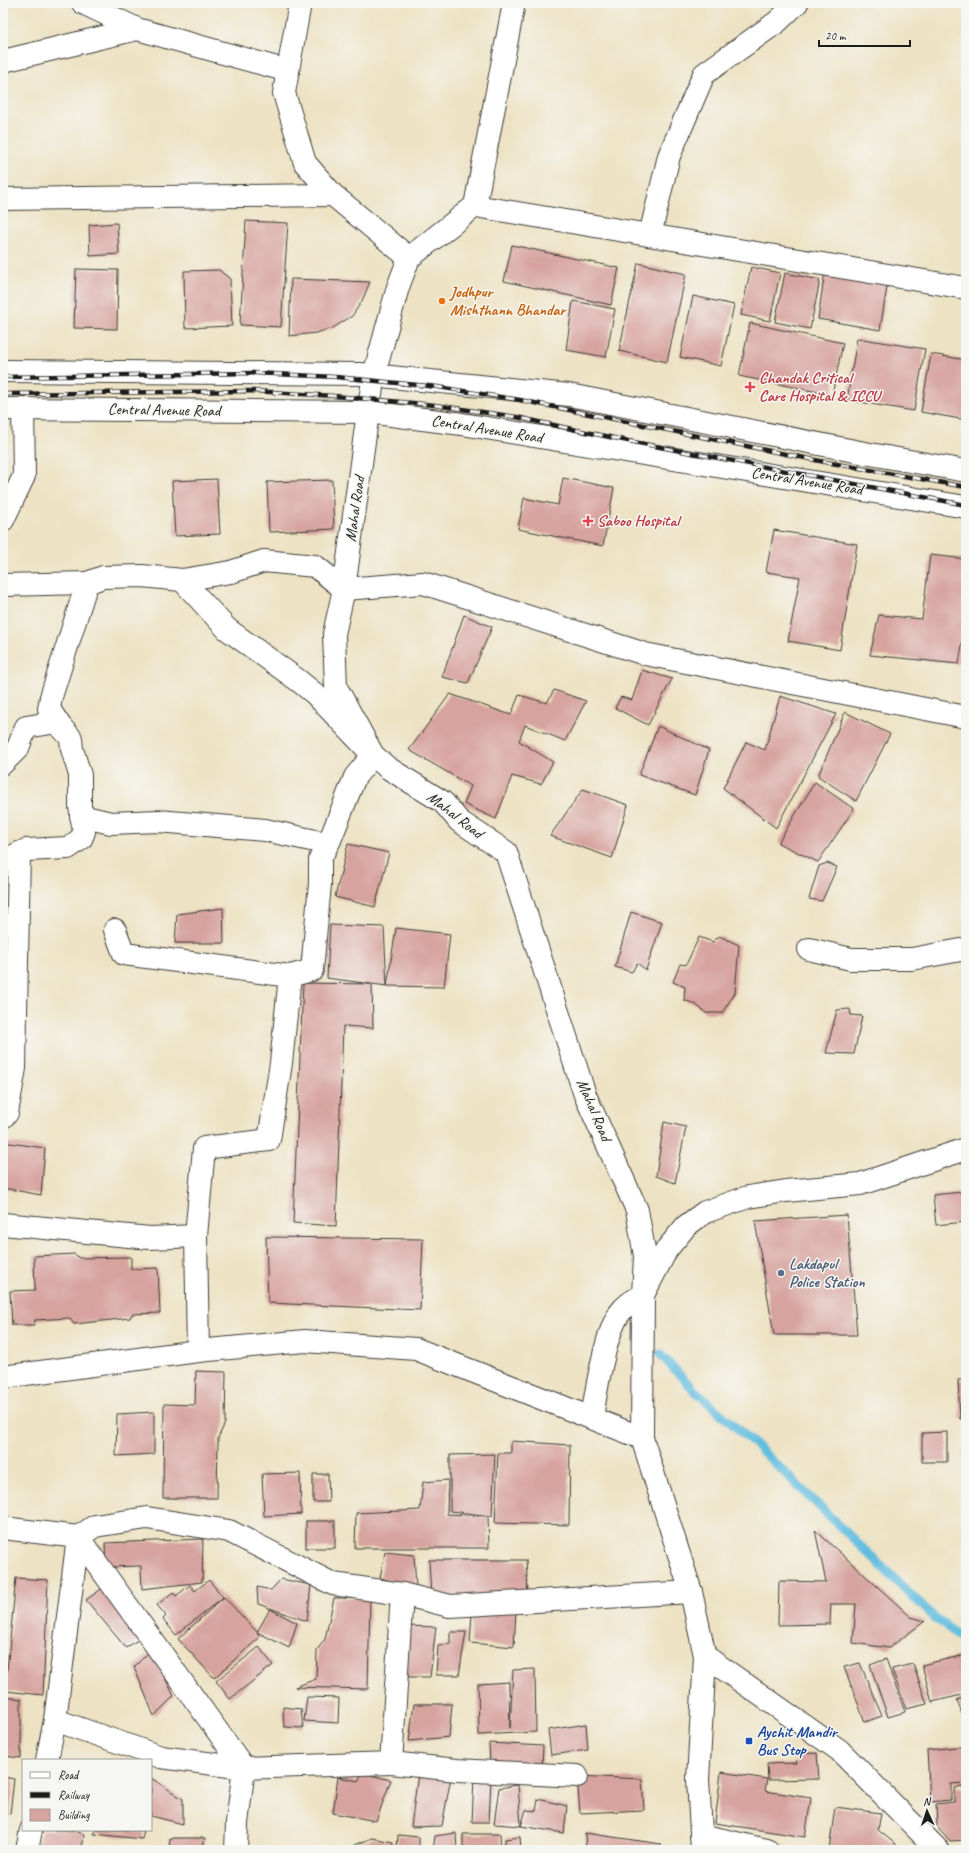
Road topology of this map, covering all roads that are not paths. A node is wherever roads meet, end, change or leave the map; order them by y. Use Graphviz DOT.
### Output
graph roads {
  1 [pos="83,3"];
  2 [pos="300,3"];
  3 [pos="514,3"];
  4 [pos="796,3"];
  5 [pos="137,29"];
  6 [pos="3,61"];
  7 [pos="288,71"];
  8 [pos="333,195"];
  9 [pos="3,199"];
  10 [pos="475,206"];
  11 [pos="650,235"];
  12 [pos="409,258"];
  13 [pos="966,288"];
  14 [pos="3,371"];
  15 [pos="374,375"];
  16 [pos="13,409"];
  17 [pos="368,412"];
  18 [pos="966,472"];
  19 [pos="966,507"];
  20 [pos="3,520"];
  21 [pos="182,580"];
  22 [pos="87,583"];
  23 [pos="3,585"];
  24 [pos="344,589"];
  25 [pos="966,721"];
  26 [pos="57,722"];
  27 [pos="373,756"];
  28 [pos="3,763"];
  29 [pos="81,816"];
  30 [pos="330,840"];
  31 [pos="11,857"];
  32 [pos="115,930"];
  33 [pos="809,949"];
  34 [pos="966,949"];
  35 [pos="290,976"];
  36 [pos="3,1117"];
  37 [pos="966,1149"];
  38 [pos="3,1224"];
  39 [pos="196,1236"];
  40 [pos="643,1295"];
  41 [pos="198,1351"];
  42 [pos="3,1377"];
  43 [pos="592,1418"];
  44 [pos="642,1438"];
  45 [pos="3,1528"];
  46 [pos="78,1537"];
  47 [pos="691,1592"];
  48 [pos="402,1594"];
  49 [pos="705,1656"];
  50 [pos="56,1720"];
  51 [pos="47,1759"];
  52 [pos="391,1763"];
  53 [pos="244,1768"];
  54 [pos="577,1776"];
  55 [pos="31,1831"];
  56 [pos="701,1842"];
  57 [pos="27,1850"];
  58 [pos="236,1850"];
  59 [pos="767,1850"];
  60 [pos="938,1850"];
  1 -- 5 [label="street"];
  2 -- 7 [label="street"];
  3 -- 10 [label="street"];
  4 -- 11 [label="street"];
  5 -- 6 [label="street"];
  5 -- 7 [label="street"];
  7 -- 8 [label="street"];
  8 -- 9 [label="street"];
  8 -- 12 [label="street"];
  10 -- 11 [label="street"];
  10 -- 12 [label="street"];
  11 -- 13 [label="street"];
  12 -- 15 [label="street, Mahal Road"];
  14 -- 15 [label="street"];
  15 -- 17 [label="street, Mahal Road"];
  15 -- 18 [label="street"];
  16 -- 17 [label="street, Central Avenue Road"];
  16 -- 20 [label="street"];
  17 -- 19 [label="street, Central Avenue Road"];
  17 -- 24 [label="street, Mahal Road"];
  21 -- 22 [label="street"];
  21 -- 24 [label="street"];
  21 -- 27 [label="street"];
  22 -- 23 [label="street"];
  22 -- 26 [label="street"];
  24 -- 25 [label="street"];
  24 -- 27 [label="street, Mahal Road"];
  26 -- 28 [label="street"];
  26 -- 29 [label="street"];
  27 -- 30 [label="street"];
  27 -- 40 [label="street, Mahal Road"];
  29 -- 30 [label="street"];
  29 -- 31 [label="street"];
  30 -- 35 [label="street"];
  31 -- 36 [label="street"];
  32 -- 35 [label="street"];
  33 -- 34 [label="street"];
  35 -- 39 [label="street"];
  37 -- 40 [label="street"];
  38 -- 39 [label="street"];
  39 -- 41 [label="street"];
  40 -- 43 [label="street"];
  40 -- 44 [label="street, Mahal Road"];
  41 -- 42 [label="street"];
  41 -- 43 [label="street"];
  43 -- 44 [label="street"];
  44 -- 47 [label="street, Mahal Road"];
  45 -- 46 [label="street"];
  46 -- 48 [label="street"];
  46 -- 50 [label="street"];
  46 -- 53 [label="street"];
  47 -- 48 [label="street"];
  47 -- 49 [label="street, Mahal Road"];
  48 -- 52 [label="street"];
  49 -- 56 [label="street, Mahal Road"];
  49 -- 60 [label="street"];
  50 -- 51 [label="street"];
  50 -- 53 [label="street"];
  52 -- 53 [label="street"];
  52 -- 54 [label="street"];
  53 -- 58 [label="street"];
  55 -- 57 [label="street"];
  56 -- 59 [label="street"];
}
